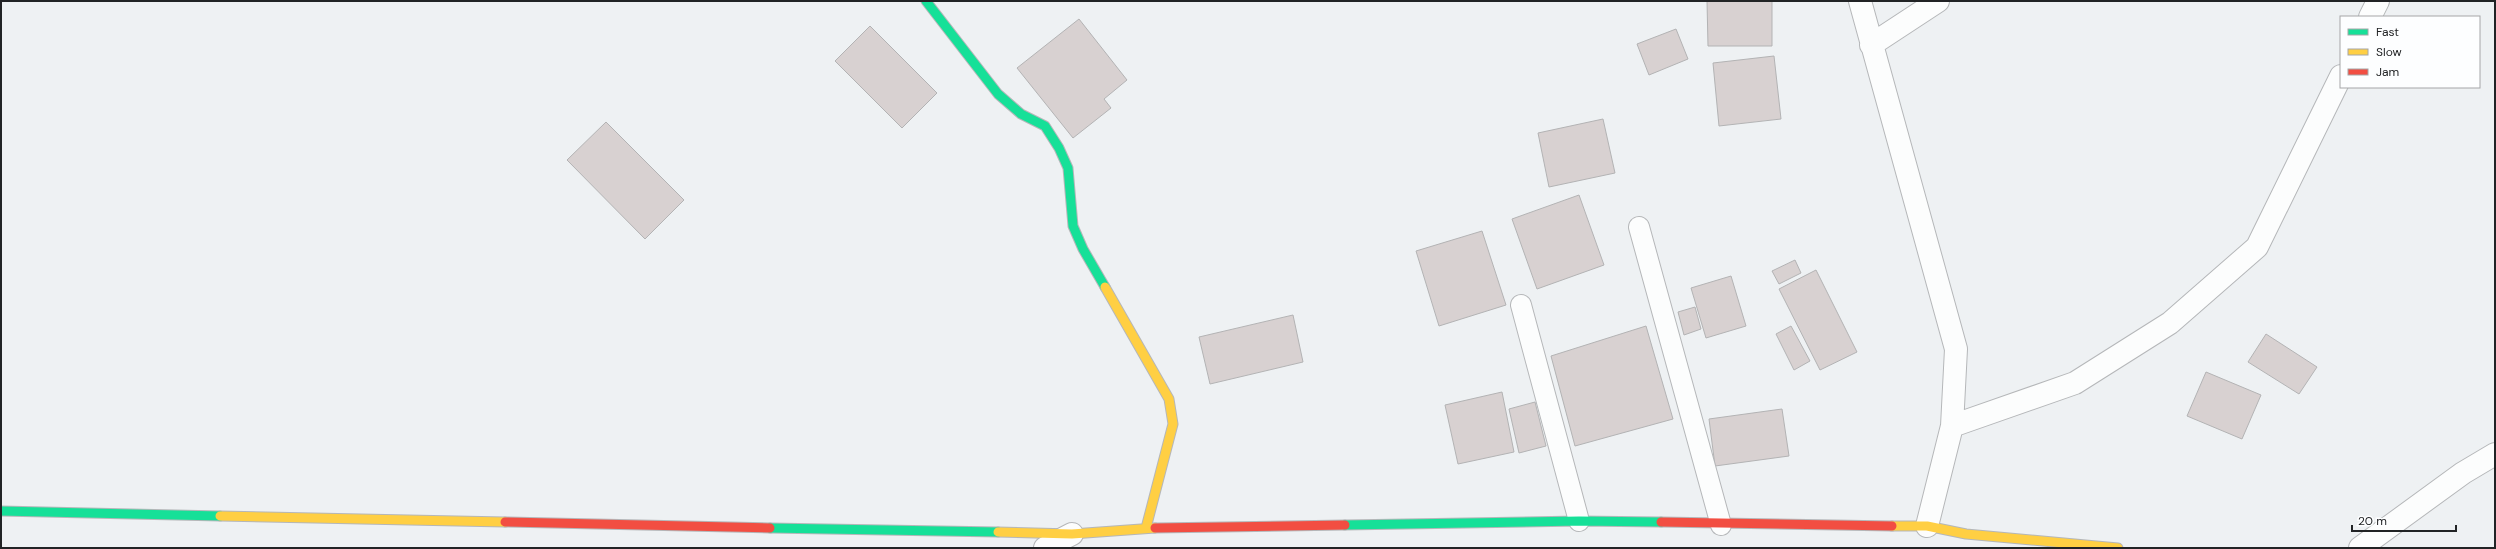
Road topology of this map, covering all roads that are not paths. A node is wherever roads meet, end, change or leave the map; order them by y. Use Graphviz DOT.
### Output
graph roads {
  1 [pos="926,1"];
  2 [pos="1860,1"];
  3 [pos="1938,1"];
  4 [pos="2378,1"];
  5 [pos="2370,16"];
  6 [pos="1871,46"];
  7 [pos="2340,78"];
  8 [pos="1639,227"];
  9 [pos="1521,305"];
  10 [pos="1952,426"];
  11 [pos="2495,454"];
  12 [pos="1,511"];
  13 [pos="1580,521"];
  14 [pos="1721,525"];
  15 [pos="1927,526"];
  16 [pos="1146,528"];
  17 [pos="1072,534"];
  18 [pos="1966,541"];
  19 [pos="1045,548"];
  20 [pos="2118,548"];
  21 [pos="2360,548"];
  1 -- 16 [label="street"];
  2 -- 6 [label="street"];
  3 -- 6 [label="street"];
  4 -- 5 [label="street"];
  6 -- 10 [label="street"];
  7 -- 10 [label="street"];
  8 -- 14 [label="lane"];
  9 -- 13 [label="lane"];
  10 -- 15 [label="street"];
  11 -- 21 [label="street"];
  12 -- 17 [label="street"];
  13 -- 14 [label="street"];
  13 -- 16 [label="street"];
  14 -- 15 [label="street"];
  15 -- 18 [label="street"];
  16 -- 17 [label="street"];
  17 -- 19 [label="street"];
  18 -- 20 [label="street"];
}
